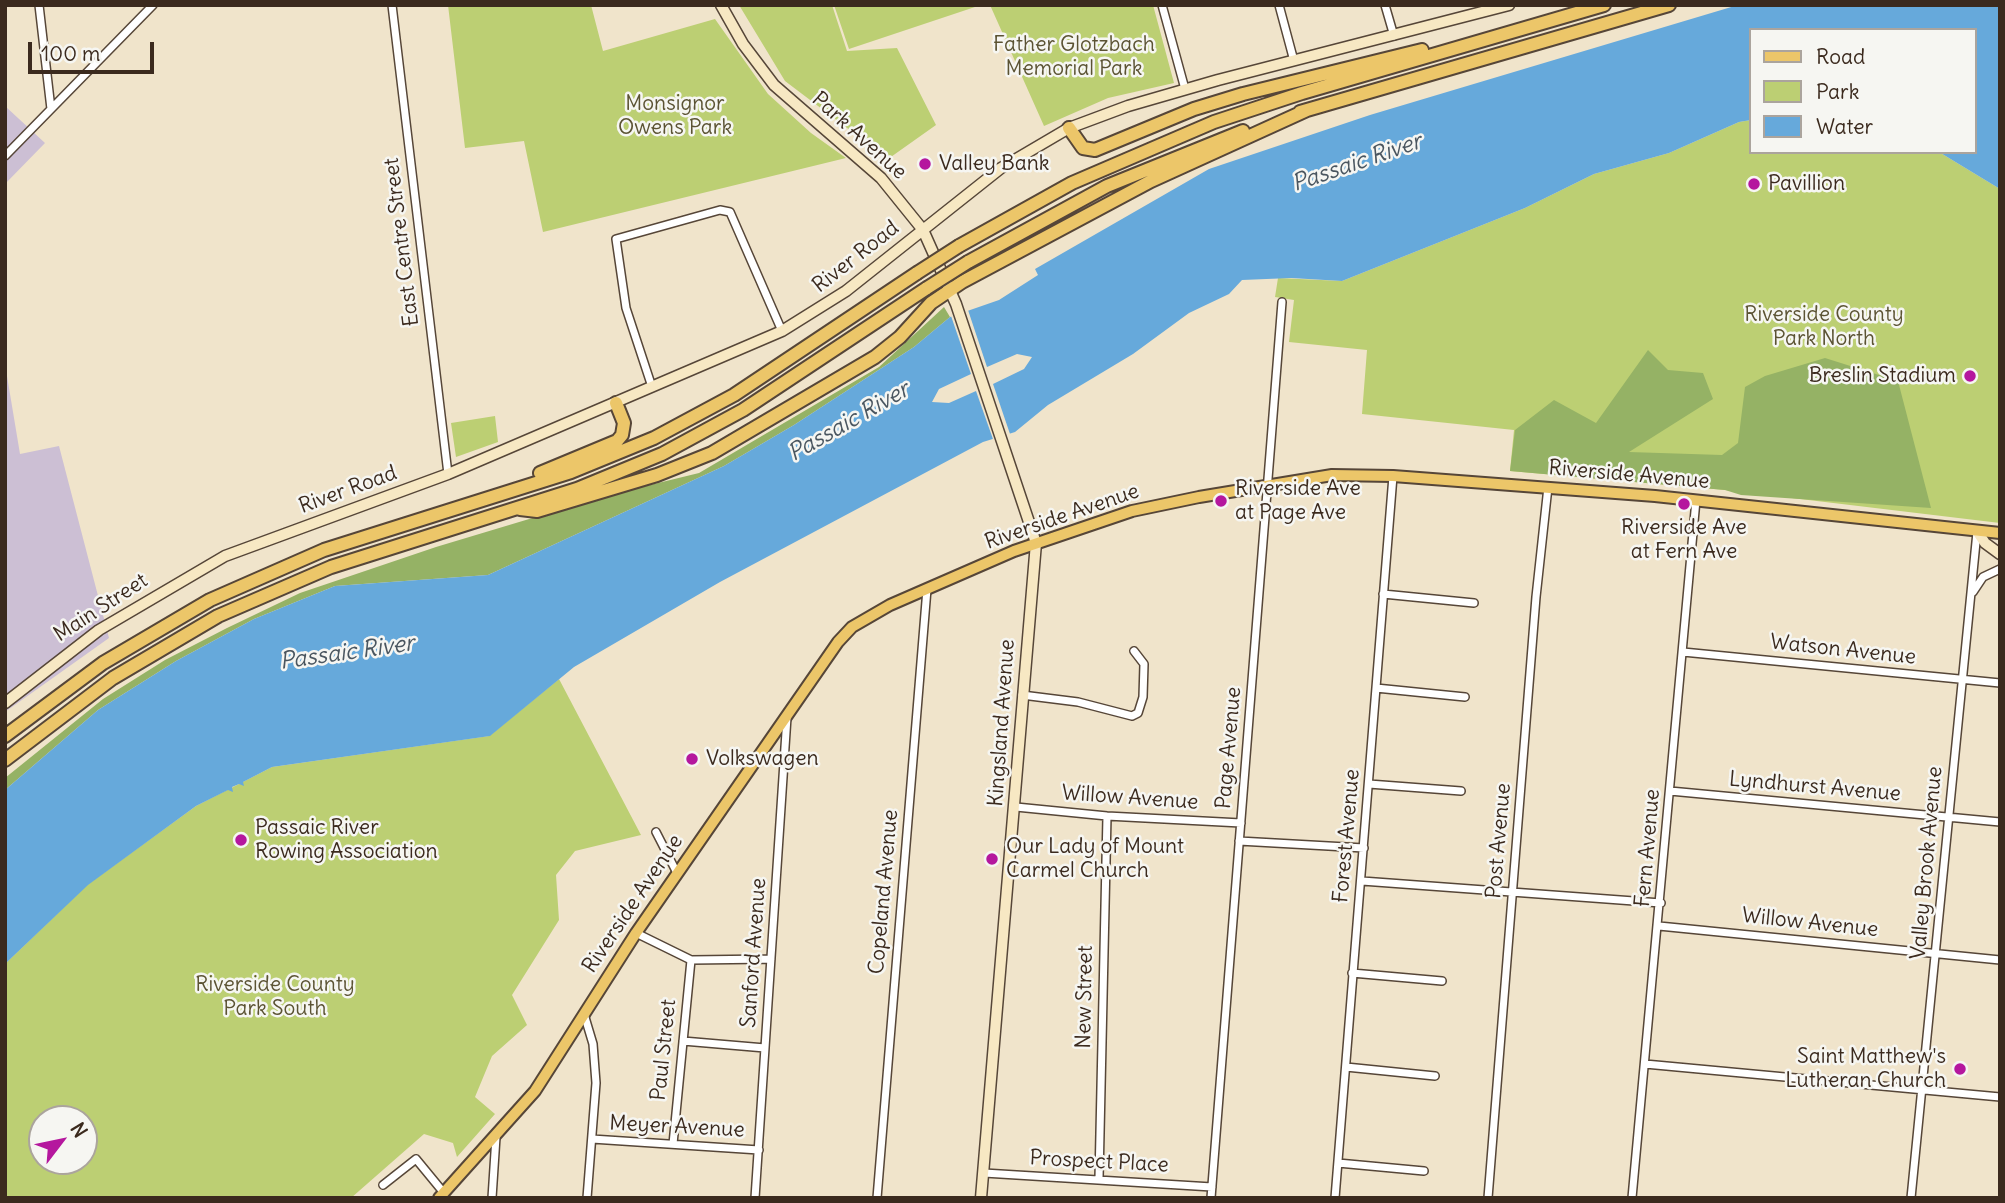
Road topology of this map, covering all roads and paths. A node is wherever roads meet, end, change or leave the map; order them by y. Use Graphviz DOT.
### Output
graph roads {
  1 [pos="39,5"];
  2 [pos="153,5"];
  3 [pos="392,5"];
  4 [pos="722,5"];
  5 [pos="1162,5"];
  6 [pos="1279,5"];
  7 [pos="1385,5"];
  8 [pos="1507,5"];
  9 [pos="1604,5"];
  10 [pos="1669,5"];
  11 [pos="1505,34"];
  12 [pos="1394,36"];
  13 [pos="1293,61"];
  14 [pos="1185,89"];
  15 [pos="51,109"];
  16 [pos="1307,110"];
  17 [pos="1069,128"];
  18 [pos="5,156"];
  19 [pos="923,230"];
  20 [pos="950,289"];
  21 [pos="1282,302"];
  22 [pos="956,304"];
  23 [pos="782,331"];
  24 [pos="652,387"];
  25 [pos="616,403"];
  26 [pos="448,474"];
  27 [pos="1393,476"];
  28 [pos="1269,484"];
  29 [pos="1548,487"];
  30 [pos="1696,500"];
  31 [pos="513,509"];
  32 [pos="411,520"];
  33 [pos="1977,531"];
  34 [pos="2000,533"];
  35 [pos="1036,543"];
  36 [pos="2000,554"];
  37 [pos="225,556"];
  38 [pos="2000,569"];
  39 [pos="927,589"];
  40 [pos="1383,594"];
  41 [pos="1969,599"];
  42 [pos="1474,603"];
  43 [pos="1135,651"];
  44 [pos="1683,652"];
  45 [pos="1961,681"];
  46 [pos="2000,683"];
  47 [pos="1376,688"];
  48 [pos="1023,695"];
  49 [pos="1465,698"];
  50 [pos="5,703"];
  51 [pos="787,711"];
  52 [pos="5,736"];
  53 [pos="5,760"];
  54 [pos="1369,784"];
  55 [pos="1461,791"];
  56 [pos="1670,791"];
  57 [pos="1016,807"];
  58 [pos="1107,816"];
  59 [pos="1949,818"];
  60 [pos="2000,822"];
  61 [pos="1241,823"];
  62 [pos="656,832"];
  63 [pos="1239,841"];
  64 [pos="1364,848"];
  65 [pos="677,873"];
  66 [pos="1362,881"];
  67 [pos="1512,892"];
  68 [pos="1661,903"];
  69 [pos="1659,926"];
  70 [pos="636,933"];
  71 [pos="1936,953"];
  72 [pos="771,959"];
  73 [pos="691,960"];
  74 [pos="2000,960"];
  75 [pos="1352,973"];
  76 [pos="1442,981"];
  77 [pos="583,1014"];
  78 [pos="683,1041"];
  79 [pos="765,1048"];
  80 [pos="1645,1064"];
  81 [pos="1346,1067"];
  82 [pos="1435,1076"];
  83 [pos="1924,1090"];
  84 [pos="2000,1097"];
  85 [pos="496,1137"];
  86 [pos="592,1139"];
  87 [pos="673,1144"];
  88 [pos="759,1150"];
  89 [pos="1338,1163"];
  90 [pos="1424,1171"];
  91 [pos="984,1173"];
  92 [pos="1099,1178"];
  93 [pos="383,1185"];
  94 [pos="1212,1187"];
  95 [pos="442,1195"];
  96 [pos="492,1198"];
  97 [pos="587,1198"];
  98 [pos="755,1198"];
  99 [pos="877,1198"];
  100 [pos="981,1198"];
  101 [pos="1211,1198"];
  102 [pos="1335,1198"];
  103 [pos="1488,1198"];
  104 [pos="1632,1198"];
  105 [pos="1911,1198"];
  1 -- 15 [label="street"];
  2 -- 15 [label="street"];
  3 -- 26 [label="street, East Centre Street"];
  4 -- 19 [label="main road, Park Avenue"];
  5 -- 14 [label="street"];
  6 -- 13 [label="street"];
  7 -- 12 [label="street"];
  8 -- 12 [label="main road, River Road"];
  9 -- 11 [label="highway"];
  10 -- 16 [label="highway"];
  11 -- 17 [label="highway"];
  11 -- 32 [label="highway, bridge"];
  12 -- 13 [label="main road, River Road"];
  13 -- 14 [label="main road, River Road"];
  14 -- 17 [label="main road, River Road"];
  15 -- 18 [label="street"];
  16 -- 20 [label="highway"];
  16 -- 31 [label="highway, bridge"];
  17 -- 19 [label="main road, River Road"];
  19 -- 20 [label="main road, Park Avenue"];
  19 -- 23 [label="main road, River Road"];
  20 -- 22 [label="main road, Park Avenue"];
  20 -- 31 [label="highway"];
  21 -- 28 [label="street, Page Avenue"];
  22 -- 35 [label="main road, Kingsland Avenue"];
  23 -- 24 [label="main road, River Road"];
  23 -- 24 [label="street"];
  24 -- 25 [label="main road, River Road"];
  25 -- 26 [label="main road, River Road"];
  25 -- 32 [label="highway"];
  26 -- 37 [label="main road, River Road"];
  27 -- 28 [label="main road, Riverside Avenue"];
  27 -- 29 [label="main road, Riverside Avenue"];
  27 -- 40 [label="street, Forest Avenue"];
  28 -- 35 [label="main road, Riverside Avenue"];
  28 -- 61 [label="street, Page Avenue"];
  29 -- 30 [label="main road, Riverside Avenue"];
  29 -- 67 [label="street, Post Avenue"];
  30 -- 33 [label="main road, Riverside Avenue"];
  30 -- 44 [label="street, Fern Avenue"];
  31 -- 53 [label="highway"];
  32 -- 52 [label="highway"];
  33 -- 34 [label="main road, Riverside Avenue"];
  33 -- 36 [label="main road"];
  33 -- 41 [label="street, Valley Brook Avenue"];
  35 -- 39 [label="main road, Riverside Avenue"];
  35 -- 48 [label="main road, Kingsland Avenue"];
  37 -- 50 [label="main road, Main Street"];
  38 -- 41 [label="street"];
  39 -- 51 [label="main road, Riverside Avenue"];
  39 -- 99 [label="street, Copeland Avenue"];
  40 -- 42 [label="street"];
  40 -- 47 [label="street, Forest Avenue"];
  41 -- 45 [label="street, Valley Brook Avenue"];
  43 -- 48 [label="street"];
  44 -- 45 [label="street, Watson Avenue"];
  44 -- 56 [label="street, Fern Avenue"];
  45 -- 46 [label="street, Watson Avenue"];
  45 -- 59 [label="street, Valley Brook Avenue"];
  47 -- 49 [label="street"];
  47 -- 54 [label="street, Forest Avenue"];
  48 -- 57 [label="main road, Kingsland Avenue"];
  51 -- 65 [label="main road, Riverside Avenue"];
  51 -- 72 [label="street, Sanford Avenue"];
  54 -- 55 [label="street"];
  54 -- 64 [label="street, Forest Avenue"];
  56 -- 59 [label="street, Lyndhurst Avenue"];
  56 -- 68 [label="street, Fern Avenue"];
  57 -- 58 [label="street, Willow Avenue"];
  57 -- 91 [label="main road, Kingsland Avenue"];
  58 -- 61 [label="street, Willow Avenue"];
  58 -- 92 [label="street, New Street"];
  59 -- 60 [label="street, Lyndhurst Avenue"];
  59 -- 71 [label="street, Valley Brook Avenue"];
  61 -- 63 [label="street, Page Avenue"];
  62 -- 65 [label="street"];
  63 -- 64 [label="street"];
  63 -- 94 [label="street, Page Avenue"];
  64 -- 66 [label="street, Forest Avenue"];
  65 -- 70 [label="main road, Riverside Avenue"];
  66 -- 67 [label="street"];
  66 -- 75 [label="street, Forest Avenue"];
  67 -- 68 [label="street"];
  67 -- 103 [label="street, Post Avenue"];
  68 -- 69 [label="street, Fern Avenue"];
  69 -- 71 [label="street, Willow Avenue"];
  69 -- 80 [label="street, Fern Avenue"];
  70 -- 73 [label="street"];
  70 -- 77 [label="main road, Riverside Avenue"];
  71 -- 74 [label="street, Willow Avenue"];
  71 -- 83 [label="street, Valley Brook Avenue"];
  72 -- 73 [label="street"];
  72 -- 79 [label="street, Sanford Avenue"];
  73 -- 78 [label="street, Paul Street"];
  75 -- 76 [label="street"];
  75 -- 81 [label="street, Forest Avenue"];
  77 -- 85 [label="main road, Riverside Avenue"];
  77 -- 86 [label="street"];
  78 -- 79 [label="street"];
  78 -- 87 [label="street, Paul Street"];
  79 -- 88 [label="street, Sanford Avenue"];
  80 -- 83 [label="street"];
  80 -- 104 [label="street, Fern Avenue"];
  81 -- 82 [label="street"];
  81 -- 89 [label="street, Forest Avenue"];
  83 -- 84 [label="street"];
  83 -- 105 [label="street, Valley Brook Avenue"];
  85 -- 95 [label="main road, Riverside Avenue"];
  85 -- 96 [label="street"];
  86 -- 87 [label="street, Meyer Avenue"];
  86 -- 97 [label="street"];
  87 -- 88 [label="street, Meyer Avenue"];
  88 -- 98 [label="street, Sanford Avenue"];
  89 -- 90 [label="street"];
  89 -- 102 [label="street, Forest Avenue"];
  91 -- 92 [label="street, Prospect Place"];
  91 -- 100 [label="main road, Kingsland Avenue"];
  92 -- 94 [label="street, Prospect Place"];
  93 -- 95 [label="street"];
  94 -- 101 [label="street, Page Avenue"];
}
